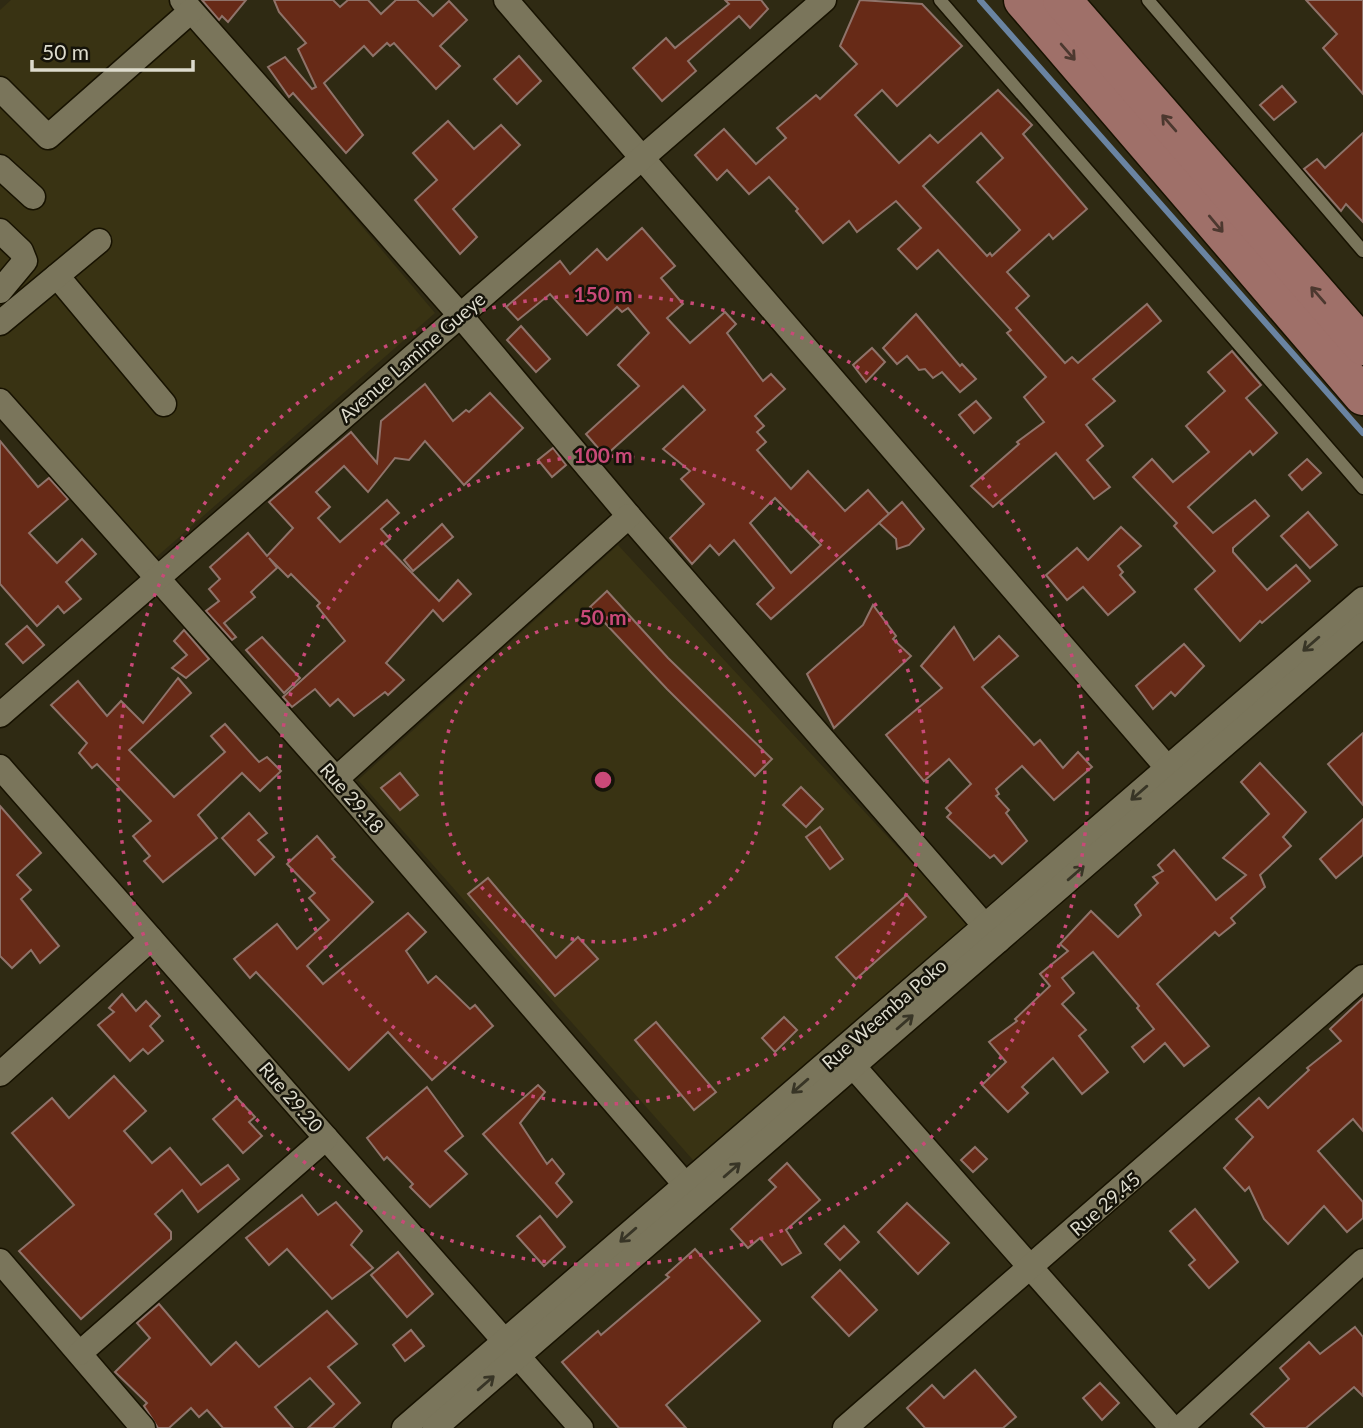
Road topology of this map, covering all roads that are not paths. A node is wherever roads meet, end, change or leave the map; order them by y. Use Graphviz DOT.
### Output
graph roads {
  1 [pos="506,0"];
  2 [pos="824,0"];
  3 [pos="940,0"];
  4 [pos="1023,0"];
  5 [pos="1062,0"];
  6 [pos="1148,0"];
  7 [pos="187,5"];
  8 [pos="0,89"];
  9 [pos="643,158"];
  10 [pos="0,167"];
  11 [pos="33,197"];
  12 [pos="0,231"];
  13 [pos="99,241"];
  14 [pos="1363,251"];
  15 [pos="57,276"];
  16 [pos="0,291"];
  17 [pos="460,315"];
  18 [pos="3,316"];
  19 [pos="1363,346"];
  20 [pos="1363,396"];
  21 [pos="0,401"];
  22 [pos="164,404"];
  23 [pos="1363,488"];
  24 [pos="629,516"];
  25 [pos="157,578"];
  26 [pos="1363,599"];
  27 [pos="1363,625"];
  28 [pos="0,715"];
  29 [pos="0,767"];
  30 [pos="1174,776"];
  31 [pos="336,779"];
  32 [pos="991,933"];
  33 [pos="151,939"];
  34 [pos="1363,977"];
  35 [pos="853,1066"];
  36 [pos="0,1074"];
  37 [pos="326,1138"];
  38 [pos="692,1192"];
  39 [pos="0,1261"];
  40 [pos="1363,1261"];
  41 [pos="1031,1269"];
  42 [pos="511,1349"];
  43 [pos="80,1353"];
  44 [pos="142,1428"];
  45 [pos="404,1428"];
  46 [pos="435,1428"];
  47 [pos="581,1428"];
  48 [pos="845,1428"];
  49 [pos="1172,1428"];
  50 [pos="1180,1428"];
  1 -- 9 [label="street"];
  2 -- 9 [label="street, Avenue Lamine Gueye"];
  3 -- 23 [label="lane"];
  4 -- 20 [label="main road, one-way"];
  19 -- 5 [label="main road, one-way"];
  6 -- 14 [label="lane"];
  7 -- 8 [label="street"];
  7 -- 17 [label="street"];
  9 -- 17 [label="street, Avenue Lamine Gueye"];
  9 -- 30 [label="street"];
  10 -- 11 [label="street"];
  12 -- 16 [label="street"];
  13 -- 15 [label="street"];
  15 -- 18 [label="street"];
  15 -- 22 [label="street"];
  17 -- 24 [label="street"];
  17 -- 25 [label="street, Avenue Lamine Gueye"];
  21 -- 25 [label="street, Rue 29.18"];
  24 -- 31 [label="street"];
  24 -- 32 [label="street"];
  25 -- 28 [label="street, Avenue Lamine Gueye"];
  25 -- 31 [label="street, Rue 29.18"];
  26 -- 30 [label="street, Rue Weemba Poko, one-way"];
  27 -- 30 [label="street, Rue Weemba Poko"];
  29 -- 33 [label="street, Rue 29.20"];
  30 -- 32 [label="street, Rue Weemba Poko"];
  31 -- 38 [label="street, Rue 29.18"];
  35 -- 32 [label="street, Rue Weemba Poko, one-way"];
  32 -- 38 [label="street, Rue Weemba Poko, one-way"];
  33 -- 36 [label="street"];
  33 -- 37 [label="street, Rue 29.20"];
  34 -- 41 [label="street, Rue 29.45"];
  38 -- 35 [label="street, Rue Weemba Poko, one-way"];
  35 -- 41 [label="street"];
  37 -- 42 [label="street, Rue 29.20"];
  37 -- 43 [label="street"];
  38 -- 42 [label="street, Rue Weemba Poko"];
  39 -- 43 [label="street"];
  40 -- 50 [label="street"];
  41 -- 48 [label="street, Rue 29.45"];
  41 -- 49 [label="street"];
  42 -- 45 [label="street, Rue Weemba Poko"];
  46 -- 42 [label="street, Rue Weemba Poko, one-way"];
  42 -- 47 [label="street, Rue 29.20"];
  43 -- 44 [label="street"];
}
